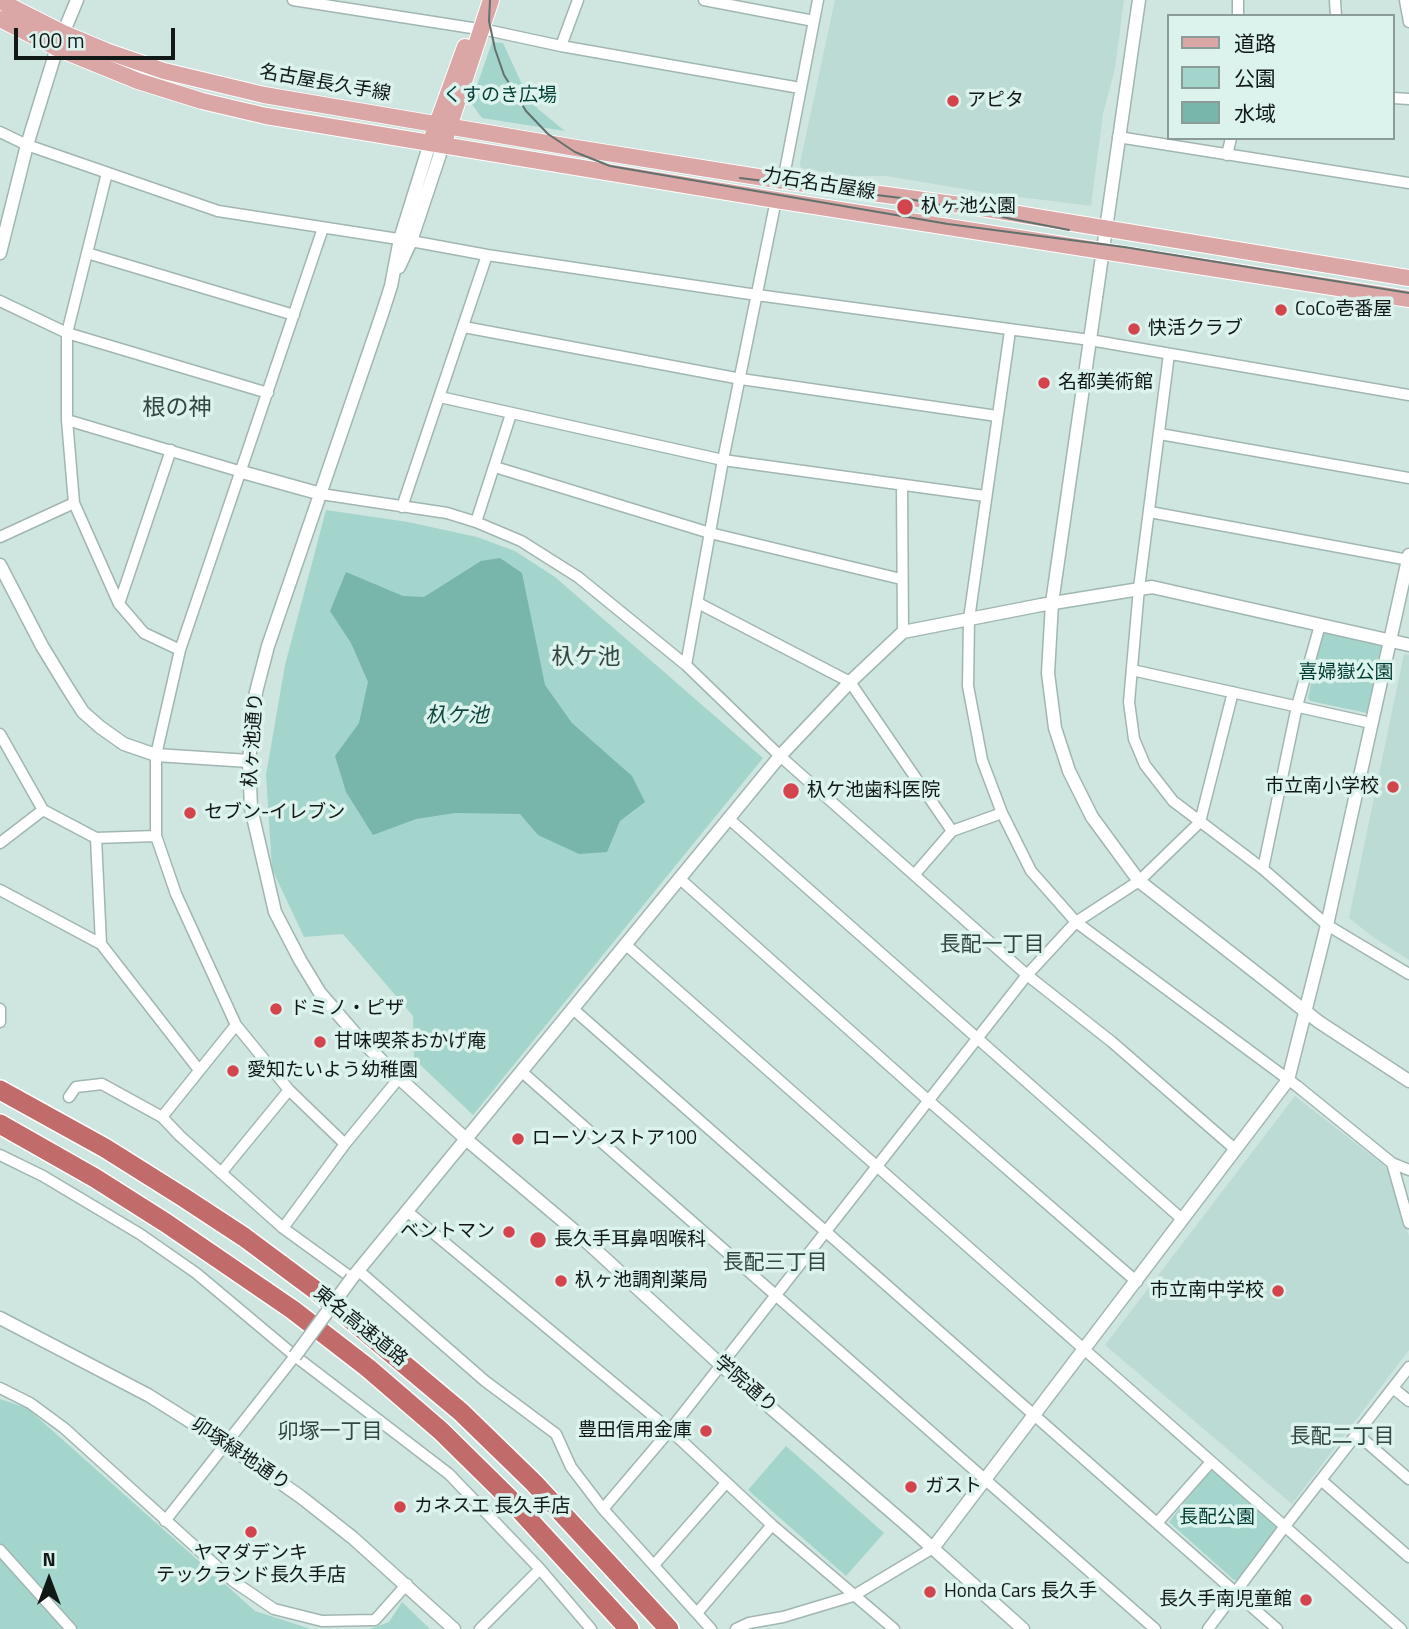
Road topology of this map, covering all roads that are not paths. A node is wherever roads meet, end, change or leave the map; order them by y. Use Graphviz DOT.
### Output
graph roads {
  1 [pos="77,0"];
  2 [pos="292,0"];
  3 [pos="392,0"];
  4 [pos="482,0"];
  5 [pos="491,0"];
  6 [pos="578,0"];
  7 [pos="704,0"];
  8 [pos="818,0"];
  9 [pos="1139,0"];
  10 [pos="1405,0"];
  11 [pos="0,1"];
  12 [pos="388,13"];
  13 [pos="0,19"];
  14 [pos="814,21"];
  15 [pos="1409,22"];
  16 [pos="477,29"];
  17 [pos="60,41"];
  18 [pos="561,46"];
  19 [pos="800,88"];
  20 [pos="443,126"];
  21 [pos="0,132"];
  22 [pos="1118,137"];
  23 [pos="1231,140"];
  24 [pos="437,144"];
  25 [pos="27,145"];
  26 [pos="1227,155"];
  27 [pos="107,173"];
  28 [pos="783,181"];
  29 [pos="1409,183"];
  30 [pos="776,200"];
  31 [pos="323,228"];
  32 [pos="1105,228"];
  33 [pos="405,240"];
  34 [pos="1103,251"];
  35 [pos="0,253"];
  36 [pos="87,253"];
  37 [pos="487,255"];
  38 [pos="1409,278"];
  39 [pos="757,295"];
  40 [pos="1409,299"];
  41 [pos="0,301"];
  42 [pos="294,315"];
  43 [pos="464,327"];
  44 [pos="1010,331"];
  45 [pos="67,333"];
  46 [pos="1090,340"];
  47 [pos="1169,354"];
  48 [pos="741,379"];
  49 [pos="268,393"];
  50 [pos="1409,395"];
  51 [pos="440,397"];
  52 [pos="511,414"];
  53 [pos="997,416"];
  54 [pos="67,420"];
  55 [pos="1160,434"];
  56 [pos="171,450"];
  57 [pos="723,460"];
  58 [pos="495,467"];
  59 [pos="242,472"];
  60 [pos="1409,478"];
  61 [pos="902,485"];
  62 [pos="321,494"];
  63 [pos="985,496"];
  64 [pos="74,503"];
  65 [pos="402,507"];
  66 [pos="1150,512"];
  67 [pos="476,522"];
  68 [pos="710,533"];
  69 [pos="0,537"];
  70 [pos="1409,558"];
  71 [pos="0,565"];
  72 [pos="901,579"];
  73 [pos="1139,588"];
  74 [pos="698,603"];
  75 [pos="1052,603"];
  76 [pos="119,604"];
  77 [pos="969,619"];
  78 [pos="1320,625"];
  79 [pos="903,632"];
  80 [pos="1390,641"];
  81 [pos="1409,645"];
  82 [pos="180,650"];
  83 [pos="686,665"];
  84 [pos="1132,670"];
  85 [pos="850,682"];
  86 [pos="1233,692"];
  87 [pos="1297,706"];
  88 [pos="1371,723"];
  89 [pos="0,734"];
  90 [pos="156,755"];
  91 [pos="780,756"];
  92 [pos="248,761"];
  93 [pos="43,810"];
  94 [pos="1002,813"];
  95 [pos="728,818"];
  96 [pos="1200,822"];
  97 [pos="952,831"];
  98 [pos="156,836"];
  99 [pos="96,838"];
  100 [pos="0,843"];
  101 [pos="1263,869"];
  102 [pos="915,874"];
  103 [pos="679,878"];
  104 [pos="1139,881"];
  105 [pos="0,890"];
  106 [pos="1076,922"];
  107 [pos="1327,925"];
  108 [pos="100,944"];
  109 [pos="625,944"];
  110 [pos="1409,974"];
  111 [pos="1027,975"];
  112 [pos="0,1009"];
  113 [pos="573,1009"];
  114 [pos="1306,1010"];
  115 [pos="0,1022"];
  116 [pos="236,1025"];
  117 [pos="977,1038"];
  118 [pos="199,1070"];
  119 [pos="522,1072"];
  120 [pos="399,1078"];
  121 [pos="1288,1080"];
  122 [pos="1409,1081"];
  123 [pos="0,1090"];
  124 [pos="289,1090"];
  125 [pos="69,1097"];
  126 [pos="929,1101"];
  127 [pos="162,1117"];
  128 [pos="0,1124"];
  129 [pos="467,1140"];
  130 [pos="345,1144"];
  131 [pos="1236,1150"];
  132 [pos="0,1155"];
  133 [pos="1392,1163"];
  134 [pos="877,1166"];
  135 [pos="1409,1170"];
  136 [pos="221,1173"];
  137 [pos="408,1212"];
  138 [pos="1183,1220"];
  139 [pos="1409,1223"];
  140 [pos="283,1228"];
  141 [pos="827,1230"];
  142 [pos="356,1275"];
  143 [pos="1137,1282"];
  144 [pos="776,1295"];
  145 [pos="0,1318"];
  146 [pos="1084,1348"];
  147 [pos="295,1356"];
  148 [pos="721,1365"];
  149 [pos="1409,1367"];
  150 [pos="0,1388"];
  151 [pos="1393,1388"];
  152 [pos="1409,1401"];
  153 [pos="1034,1413"];
  154 [pos="670,1430"];
  155 [pos="1357,1434"];
  156 [pos="226,1444"];
  157 [pos="1211,1462"];
  158 [pos="1409,1479"];
  159 [pos="984,1480"];
  160 [pos="1321,1480"];
  161 [pos="726,1483"];
  162 [pos="603,1509"];
  163 [pos="165,1521"];
  164 [pos="1157,1522"];
  165 [pos="772,1525"];
  166 [pos="1285,1526"];
  167 [pos="933,1548"];
  168 [pos="0,1550"];
  169 [pos="1409,1557"];
  170 [pos="654,1565"];
  171 [pos="540,1569"];
  172 [pos="407,1584"];
  173 [pos="1235,1592"];
  174 [pos="853,1596"];
  175 [pos="697,1613"];
  176 [pos="71,1629"];
  177 [pos="454,1629"];
  178 [pos="480,1629"];
  179 [pos="591,1629"];
  180 [pos="629,1629"];
  181 [pos="669,1629"];
  182 [pos="711,1629"];
  183 [pos="736,1629"];
  184 [pos="894,1629"];
  185 [pos="1023,1629"];
  186 [pos="1155,1629"];
  187 [pos="1208,1629"];
  188 [pos="1277,1629"];
  189 [pos="1401,1629"];
  1 -- 17 [label="street"];
  2 -- 12 [label="street"];
  3 -- 12 [label="street"];
  4 -- 16 [label="main road"];
  5 -- 16 [label="main road"];
  6 -- 18 [label="street"];
  7 -- 14 [label="street"];
  8 -- 14 [label="street"];
  9 -- 22 [label="street"];
  10 -- 15 [label="street"];
  11 -- 17 [label="main road, 名古屋長久手線"];
  12 -- 16 [label="street"];
  13 -- 17 [label="main road, 名古屋長久手線"];
  14 -- 19 [label="street"];
  16 -- 18 [label="street"];
  16 -- 20 [label="main road"];
  17 -- 20 [label="main road, 名古屋長久手線"];
  17 -- 24 [label="main road, 名古屋長久手線"];
  17 -- 25 [label="street"];
  18 -- 19 [label="street"];
  19 -- 28 [label="street"];
  20 -- 24 [label="main road"];
  20 -- 28 [label="main road, 力石名古屋線"];
  21 -- 25 [label="street"];
  22 -- 26 [label="street"];
  22 -- 32 [label="street"];
  23 -- 26 [label="street"];
  24 -- 30 [label="main road, 力石名古屋線"];
  24 -- 33 [label="street, 杁ヶ池通り"];
  25 -- 27 [label="street"];
  25 -- 35 [label="street"];
  26 -- 29 [label="street"];
  27 -- 31 [label="street"];
  27 -- 36 [label="street"];
  28 -- 32 [label="main road, 力石名古屋線"];
  30 -- 34 [label="main road, 力石名古屋線"];
  30 -- 39 [label="street"];
  31 -- 33 [label="street"];
  31 -- 42 [label="street"];
  32 -- 34 [label="street"];
  32 -- 38 [label="main road, 力石名古屋線"];
  33 -- 37 [label="street"];
  33 -- 62 [label="street, 杁ヶ池通り"];
  34 -- 40 [label="main road, 力石名古屋線"];
  34 -- 46 [label="street"];
  36 -- 42 [label="street"];
  36 -- 45 [label="street"];
  37 -- 39 [label="street"];
  37 -- 43 [label="street"];
  39 -- 44 [label="street"];
  39 -- 48 [label="street"];
  41 -- 45 [label="street"];
  42 -- 49 [label="street"];
  43 -- 48 [label="street"];
  43 -- 51 [label="street"];
  44 -- 46 [label="street"];
  44 -- 53 [label="street"];
  45 -- 49 [label="street"];
  45 -- 54 [label="street"];
  46 -- 47 [label="street"];
  46 -- 75 [label="street"];
  47 -- 50 [label="street"];
  47 -- 55 [label="street"];
  48 -- 53 [label="street"];
  48 -- 57 [label="street"];
  49 -- 59 [label="street"];
  51 -- 52 [label="street"];
  51 -- 65 [label="street"];
  52 -- 57 [label="street"];
  52 -- 58 [label="street"];
  53 -- 63 [label="street"];
  54 -- 56 [label="street"];
  54 -- 64 [label="street"];
  55 -- 60 [label="street"];
  55 -- 66 [label="street"];
  56 -- 59 [label="street"];
  56 -- 76 [label="street"];
  57 -- 61 [label="street"];
  57 -- 68 [label="street"];
  58 -- 67 [label="street"];
  58 -- 68 [label="street"];
  59 -- 62 [label="street"];
  59 -- 82 [label="street"];
  61 -- 63 [label="street"];
  61 -- 72 [label="street"];
  62 -- 65 [label="street"];
  62 -- 92 [label="street, 杁ヶ池通り"];
  63 -- 77 [label="street"];
  64 -- 69 [label="street"];
  64 -- 76 [label="street"];
  65 -- 67 [label="street"];
  66 -- 70 [label="street"];
  66 -- 73 [label="street"];
  67 -- 83 [label="street"];
  68 -- 72 [label="street"];
  68 -- 74 [label="street"];
  70 -- 80 [label="street"];
  71 -- 90 [label="street"];
  72 -- 79 [label="street"];
  73 -- 75 [label="street"];
  73 -- 78 [label="street"];
  73 -- 84 [label="street"];
  74 -- 83 [label="street"];
  74 -- 85 [label="street"];
  75 -- 77 [label="street"];
  75 -- 104 [label="street"];
  76 -- 82 [label="street"];
  77 -- 79 [label="street"];
  77 -- 94 [label="street"];
  78 -- 80 [label="street"];
  78 -- 87 [label="street"];
  79 -- 85 [label="street"];
  80 -- 81 [label="street"];
  80 -- 88 [label="street"];
  82 -- 90 [label="street"];
  83 -- 91 [label="street"];
  84 -- 86 [label="street"];
  84 -- 96 [label="street"];
  85 -- 91 [label="street"];
  85 -- 97 [label="street"];
  86 -- 87 [label="street"];
  86 -- 96 [label="street"];
  87 -- 88 [label="street"];
  87 -- 101 [label="street"];
  88 -- 107 [label="street"];
  89 -- 93 [label="street"];
  90 -- 92 [label="street"];
  90 -- 98 [label="street"];
  91 -- 95 [label="street"];
  91 -- 102 [label="street"];
  92 -- 120 [label="street, 杁ヶ池通り"];
  93 -- 99 [label="street"];
  93 -- 100 [label="street"];
  94 -- 97 [label="street"];
  94 -- 106 [label="street"];
  95 -- 103 [label="street"];
  95 -- 117 [label="street"];
  96 -- 101 [label="street"];
  96 -- 104 [label="street"];
  97 -- 102 [label="street"];
  98 -- 99 [label="street"];
  98 -- 116 [label="street"];
  99 -- 108 [label="street"];
  101 -- 107 [label="street"];
  102 -- 111 [label="street"];
  103 -- 109 [label="street"];
  103 -- 126 [label="street"];
  104 -- 106 [label="street"];
  104 -- 114 [label="street"];
  105 -- 108 [label="street"];
  106 -- 111 [label="street"];
  106 -- 121 [label="street"];
  107 -- 110 [label="street"];
  107 -- 114 [label="street"];
  108 -- 118 [label="street"];
  109 -- 113 [label="street"];
  109 -- 134 [label="street"];
  111 -- 117 [label="street"];
  111 -- 131 [label="street"];
  112 -- 115 [label="street"];
  113 -- 119 [label="street"];
  113 -- 141 [label="street"];
  114 -- 121 [label="street"];
  114 -- 122 [label="street"];
  116 -- 118 [label="street"];
  116 -- 124 [label="street"];
  117 -- 126 [label="street"];
  117 -- 138 [label="street"];
  118 -- 127 [label="street"];
  119 -- 129 [label="street"];
  119 -- 144 [label="street"];
  120 -- 129 [label="street, 杁ヶ池通り"];
  120 -- 130 [label="street"];
  121 -- 131 [label="street"];
  121 -- 133 [label="street"];
  123 -- 181 [label="highway, 東名高速道路"];
  124 -- 130 [label="street"];
  124 -- 136 [label="street"];
  125 -- 127 [label="street"];
  126 -- 134 [label="street"];
  126 -- 143 [label="street"];
  127 -- 136 [label="street"];
  128 -- 180 [label="highway, 東名高速道路"];
  129 -- 137 [label="street"];
  129 -- 148 [label="street, 学院通り"];
  130 -- 140 [label="street"];
  131 -- 138 [label="street"];
  132 -- 147 [label="street"];
  133 -- 135 [label="street"];
  133 -- 139 [label="street"];
  134 -- 141 [label="street"];
  134 -- 146 [label="street"];
  136 -- 140 [label="street"];
  137 -- 142 [label="street"];
  137 -- 154 [label="street"];
  138 -- 143 [label="street"];
  140 -- 142 [label="street"];
  141 -- 144 [label="street"];
  141 -- 153 [label="street"];
  142 -- 147 [label="street, bridge"];
  142 -- 162 [label="street"];
  143 -- 146 [label="street"];
  144 -- 148 [label="street"];
  144 -- 159 [label="street"];
  145 -- 156 [label="street, 卯塚緑地通り"];
  146 -- 153 [label="street"];
  146 -- 157 [label="street"];
  147 -- 156 [label="street"];
  147 -- 171 [label="street"];
  148 -- 154 [label="street"];
  148 -- 167 [label="street, 学院通り"];
  149 -- 151 [label="street"];
  150 -- 163 [label="street"];
  151 -- 152 [label="street"];
  151 -- 155 [label="street"];
  153 -- 159 [label="street"];
  153 -- 164 [label="street"];
  154 -- 161 [label="street"];
  154 -- 162 [label="street"];
  155 -- 158 [label="street"];
  155 -- 160 [label="street"];
  156 -- 163 [label="street"];
  156 -- 172 [label="street, 卯塚緑地通り"];
  157 -- 164 [label="street"];
  157 -- 166 [label="street"];
  159 -- 167 [label="street"];
  159 -- 186 [label="street"];
  160 -- 166 [label="street"];
  160 -- 169 [label="street"];
  161 -- 165 [label="street"];
  161 -- 170 [label="street"];
  162 -- 170 [label="street"];
  163 -- 172 [label="street"];
  164 -- 173 [label="street"];
  165 -- 174 [label="street"];
  165 -- 175 [label="street"];
  166 -- 173 [label="street"];
  166 -- 189 [label="street"];
  167 -- 174 [label="street"];
  167 -- 185 [label="street, 学院通り"];
  168 -- 176 [label="street"];
  170 -- 175 [label="street"];
  171 -- 178 [label="street"];
  171 -- 179 [label="street"];
  172 -- 177 [label="street, 卯塚緑地通り"];
  173 -- 187 [label="street"];
  173 -- 188 [label="street"];
  174 -- 183 [label="street"];
  174 -- 184 [label="street"];
  175 -- 182 [label="street"];
}
